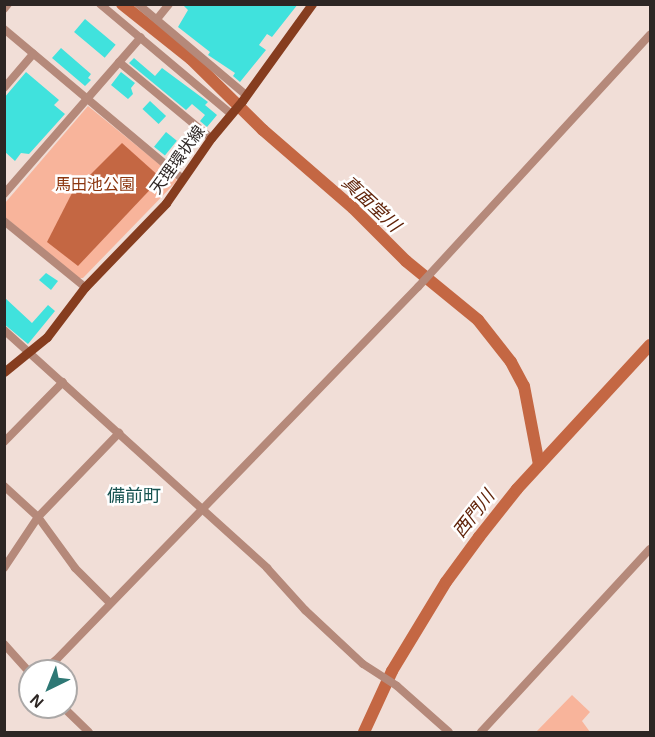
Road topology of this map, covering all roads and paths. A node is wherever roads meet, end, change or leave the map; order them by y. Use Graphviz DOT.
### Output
graph roads {
  1 [pos="8,4"];
  2 [pos="100,4"];
  3 [pos="138,4"];
  4 [pos="169,4"];
  5 [pos="312,4"];
  6 [pos="4,9"];
  7 [pos="157,19"];
  8 [pos="4,29"];
  9 [pos="651,35"];
  10 [pos="141,37"];
  11 [pos="33,54"];
  12 [pos="119,62"];
  13 [pos="4,88"];
  14 [pos="244,98"];
  15 [pos="88,99"];
  16 [pos="232,113"];
  17 [pos="211,138"];
  18 [pos="183,179"];
  19 [pos="4,194"];
  20 [pos="4,221"];
  21 [pos="85,286"];
  22 [pos="4,330"];
  23 [pos="29,353"];
  24 [pos="4,372"];
  25 [pos="63,382"];
  26 [pos="119,433"];
  27 [pos="4,442"];
  28 [pos="4,486"];
  29 [pos="200,509"];
  30 [pos="38,517"];
  31 [pos="651,549"];
  32 [pos="4,568"];
  33 [pos="110,603"];
  34 [pos="4,644"];
  35 [pos="53,659"];
  36 [pos="18,660"];
  37 [pos="75,719"];
  38 [pos="89,732"];
  39 [pos="449,732"];
  40 [pos="481,732"];
  1 -- 6 [label="street"];
  2 -- 10 [label="street"];
  3 -- 7 [label="street"];
  4 -- 7 [label="street"];
  5 -- 14 [label="main road, 天理環状線"];
  7 -- 14 [label="street"];
  8 -- 11 [label="street"];
  9 -- 29 [label="street"];
  10 -- 12 [label="street"];
  10 -- 16 [label="street"];
  11 -- 13 [label="street"];
  11 -- 15 [label="street"];
  12 -- 15 [label="street"];
  12 -- 17 [label="street"];
  14 -- 16 [label="main road, 天理環状線"];
  15 -- 18 [label="street"];
  15 -- 19 [label="street"];
  16 -- 17 [label="main road, 天理環状線"];
  17 -- 18 [label="main road, 天理環状線"];
  18 -- 21 [label="main road, 天理環状線"];
  20 -- 21 [label="street"];
  21 -- 23 [label="main road, 天理環状線"];
  22 -- 23 [label="street"];
  23 -- 24 [label="main road, 天理環状線"];
  23 -- 25 [label="street"];
  25 -- 26 [label="street"];
  25 -- 27 [label="street"];
  26 -- 29 [label="street"];
  26 -- 30 [label="street"];
  28 -- 30 [label="street"];
  29 -- 33 [label="street"];
  29 -- 39 [label="street"];
  30 -- 32 [label="street"];
  30 -- 33 [label="street"];
  31 -- 40 [label="street"];
  33 -- 35 [label="street"];
  34 -- 36 [label="street"];
  37 -- 38 [label="street"];
}
